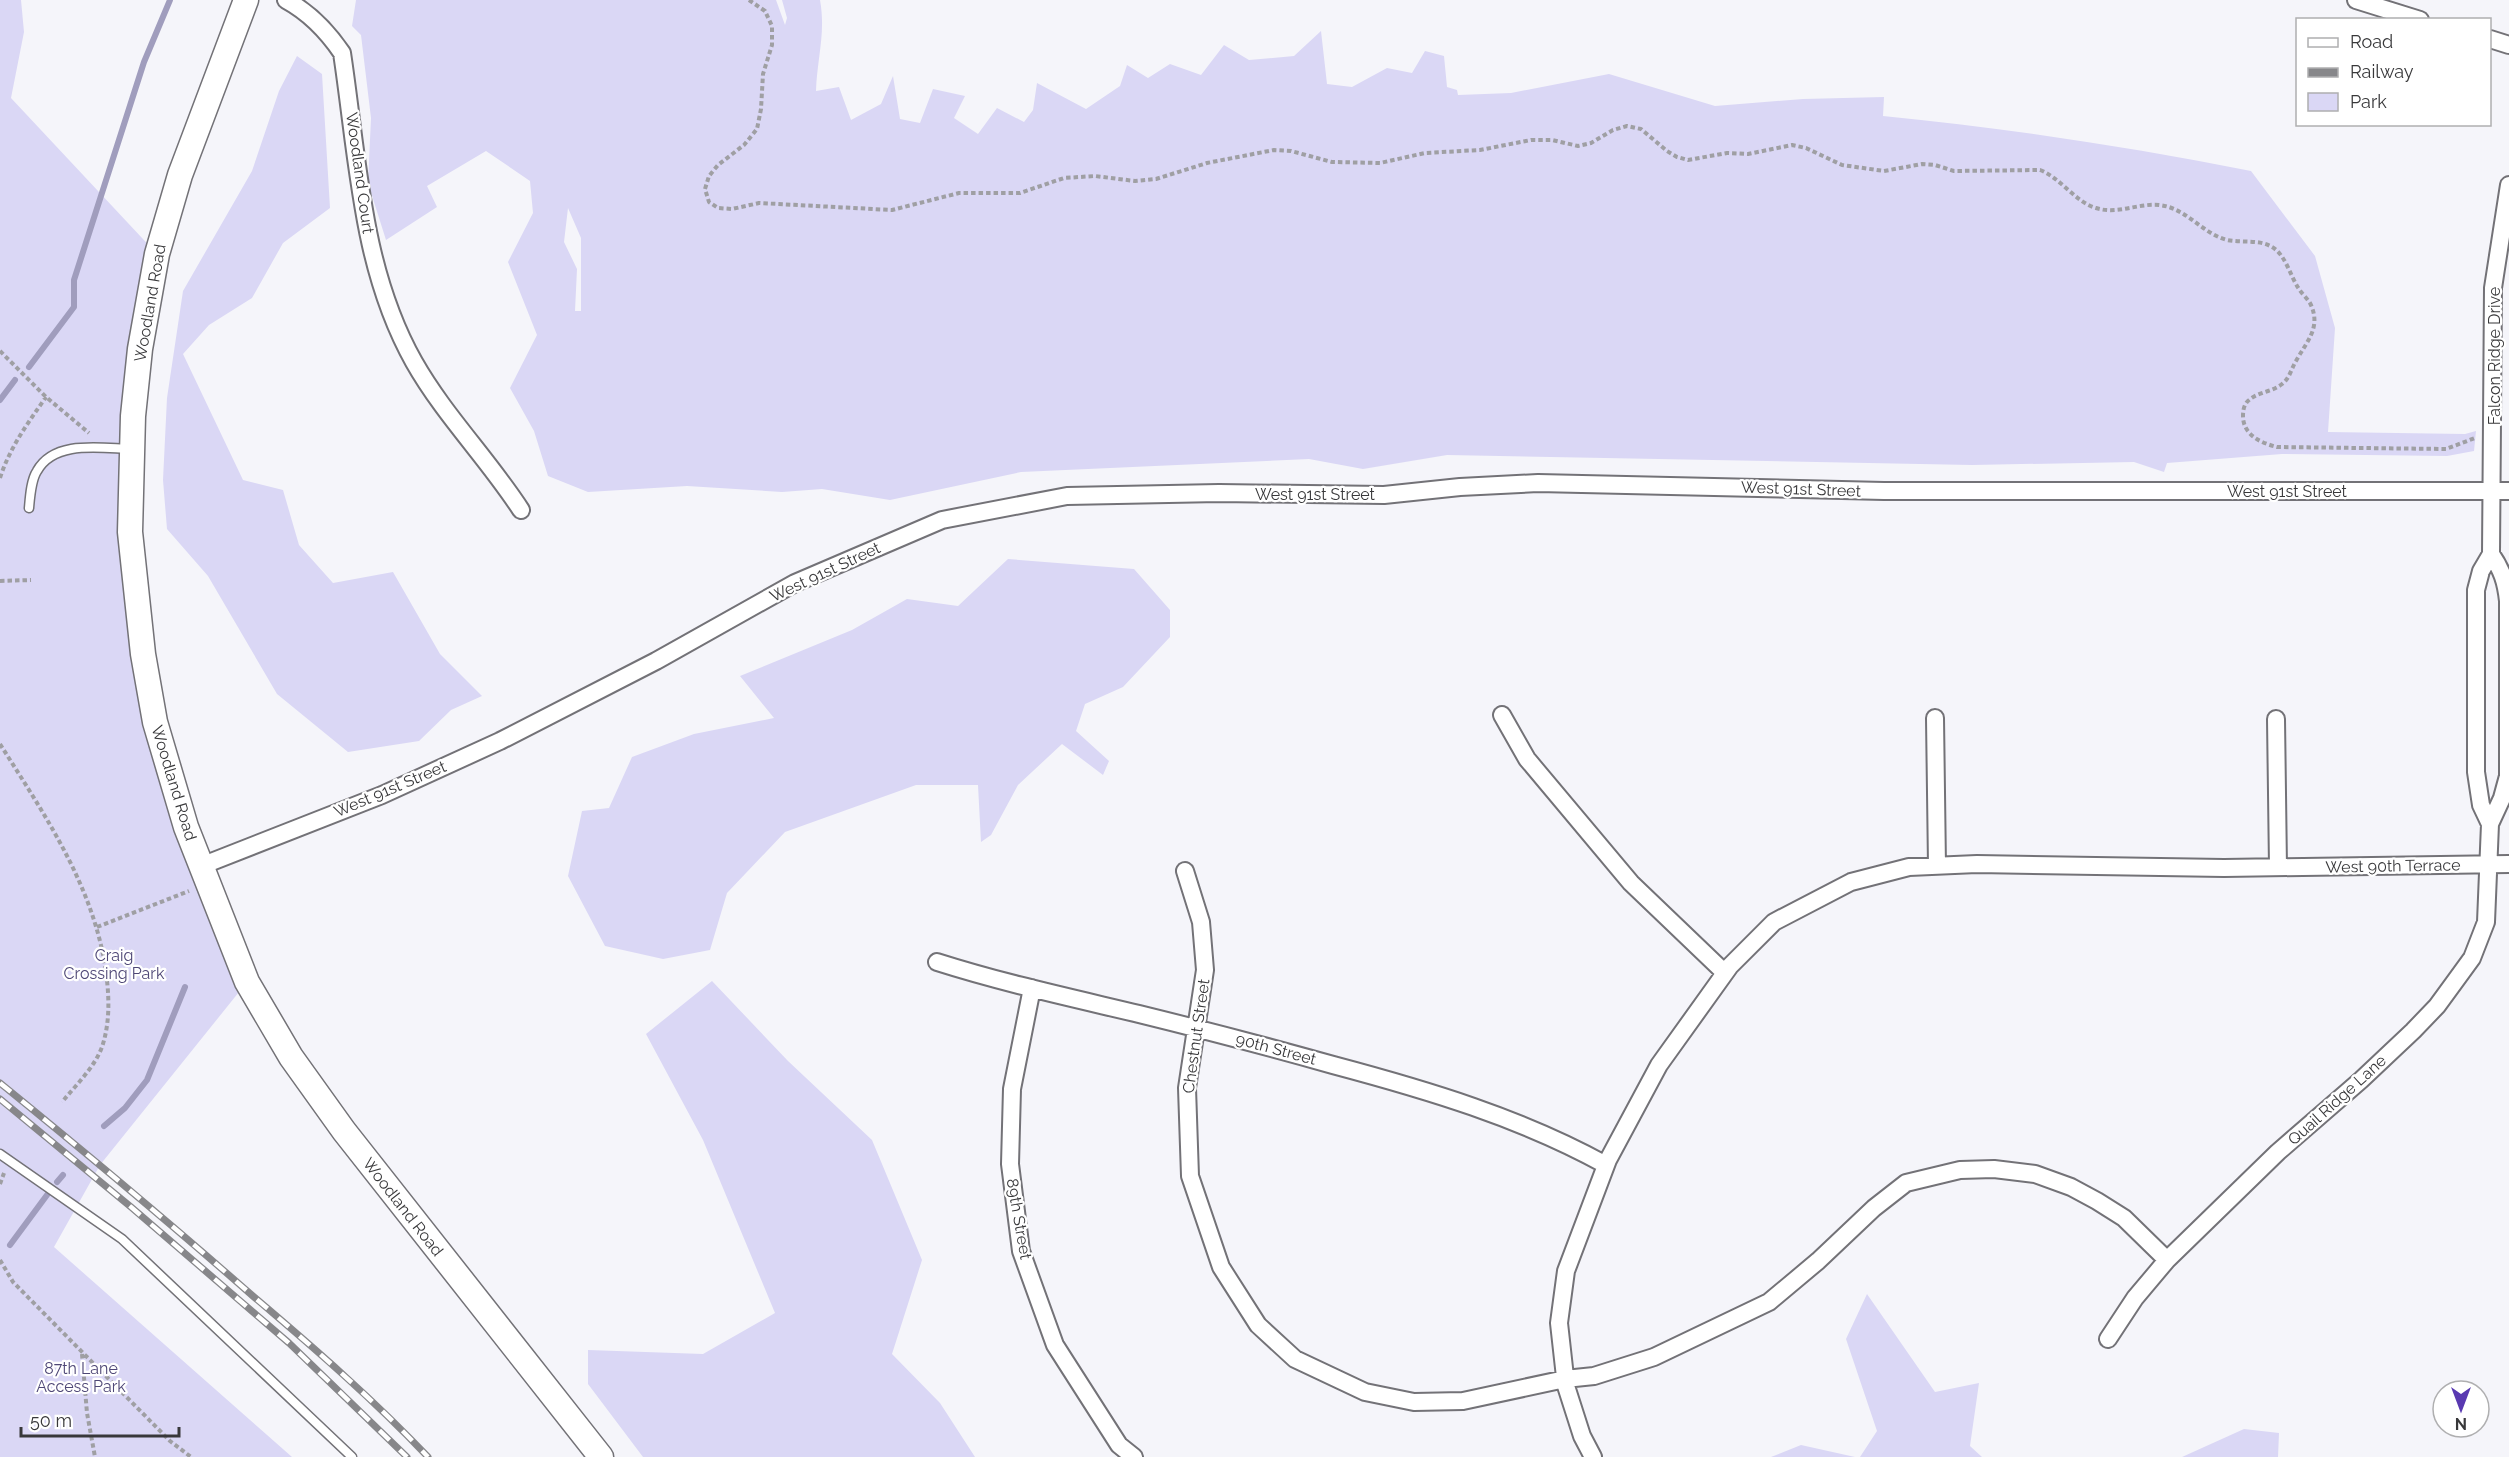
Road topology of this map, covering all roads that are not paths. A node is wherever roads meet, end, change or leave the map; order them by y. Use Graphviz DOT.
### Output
graph roads {
  1 [pos="246,0"];
  2 [pos="286,0"];
  3 [pos="2356,0"];
  4 [pos="2414,18"];
  5 [pos="2491,39"];
  6 [pos="2509,45"];
  7 [pos="2509,185"];
  8 [pos="132,449"];
  9 [pos="2492,491"];
  10 [pos="2509,491"];
  11 [pos="29,508"];
  12 [pos="521,510"];
  13 [pos="2492,554"];
  14 [pos="1502,715"];
  15 [pos="1935,718"];
  16 [pos="2276,719"];
  17 [pos="2490,824"];
  18 [pos="2509,864"];
  19 [pos="2490,865"];
  20 [pos="201,866"];
  21 [pos="1937,866"];
  22 [pos="2278,867"];
  23 [pos="1185,871"];
  24 [pos="937,962"];
  25 [pos="1725,973"];
  26 [pos="1032,988"];
  27 [pos="1197,1029"];
  28 [pos="0,1154"];
  29 [pos="1606,1165"];
  30 [pos="2167,1260"];
  31 [pos="2108,1339"];
  32 [pos="1566,1383"];
  33 [pos="352,1457"];
  34 [pos="601,1457"];
  35 [pos="1134,1457"];
  36 [pos="1593,1457"];
  1 -- 8 [label="main road, Woodland Road"];
  2 -- 12 [label="street, Woodland Court"];
  3 -- 4 [label="street"];
  5 -- 6 [label="street"];
  7 -- 9 [label="street, Falcon Ridge Drive"];
  8 -- 11 [label="lane"];
  8 -- 20 [label="main road, Woodland Road"];
  9 -- 10 [label="street, West 91st Street"];
  9 -- 13 [label="street, Quail Ridge Lane"];
  9 -- 20 [label="street, West 91st Street"];
  13 -- 17 [label="street, Quail Ridge Lane"];
  13 -- 17 [label="street, Quail Ridge Lane"];
  14 -- 25 [label="street"];
  15 -- 21 [label="street"];
  16 -- 22 [label="street"];
  17 -- 19 [label="street, Quail Ridge Lane"];
  18 -- 19 [label="street, West 90th Terrace"];
  19 -- 22 [label="street, West 90th Terrace"];
  19 -- 30 [label="street, Quail Ridge Lane"];
  20 -- 34 [label="main road, Woodland Road"];
  21 -- 22 [label="street, West 90th Terrace"];
  21 -- 25 [label="street, West 90th Terrace"];
  23 -- 27 [label="street, Chestnut Street"];
  24 -- 26 [label="street, 90th Street"];
  25 -- 29 [label="street, West 90th Terrace"];
  26 -- 27 [label="street, 90th Street"];
  26 -- 35 [label="street, 89th Street"];
  27 -- 29 [label="street, 90th Street"];
  27 -- 32 [label="street, Chestnut Street"];
  28 -- 33 [label="lane"];
  29 -- 32 [label="street, West 90th Terrace"];
  30 -- 31 [label="street, Quail Ridge Lane"];
  30 -- 32 [label="street, Chestnut Street"];
  32 -- 36 [label="street, West 90th Terrace"];
}
